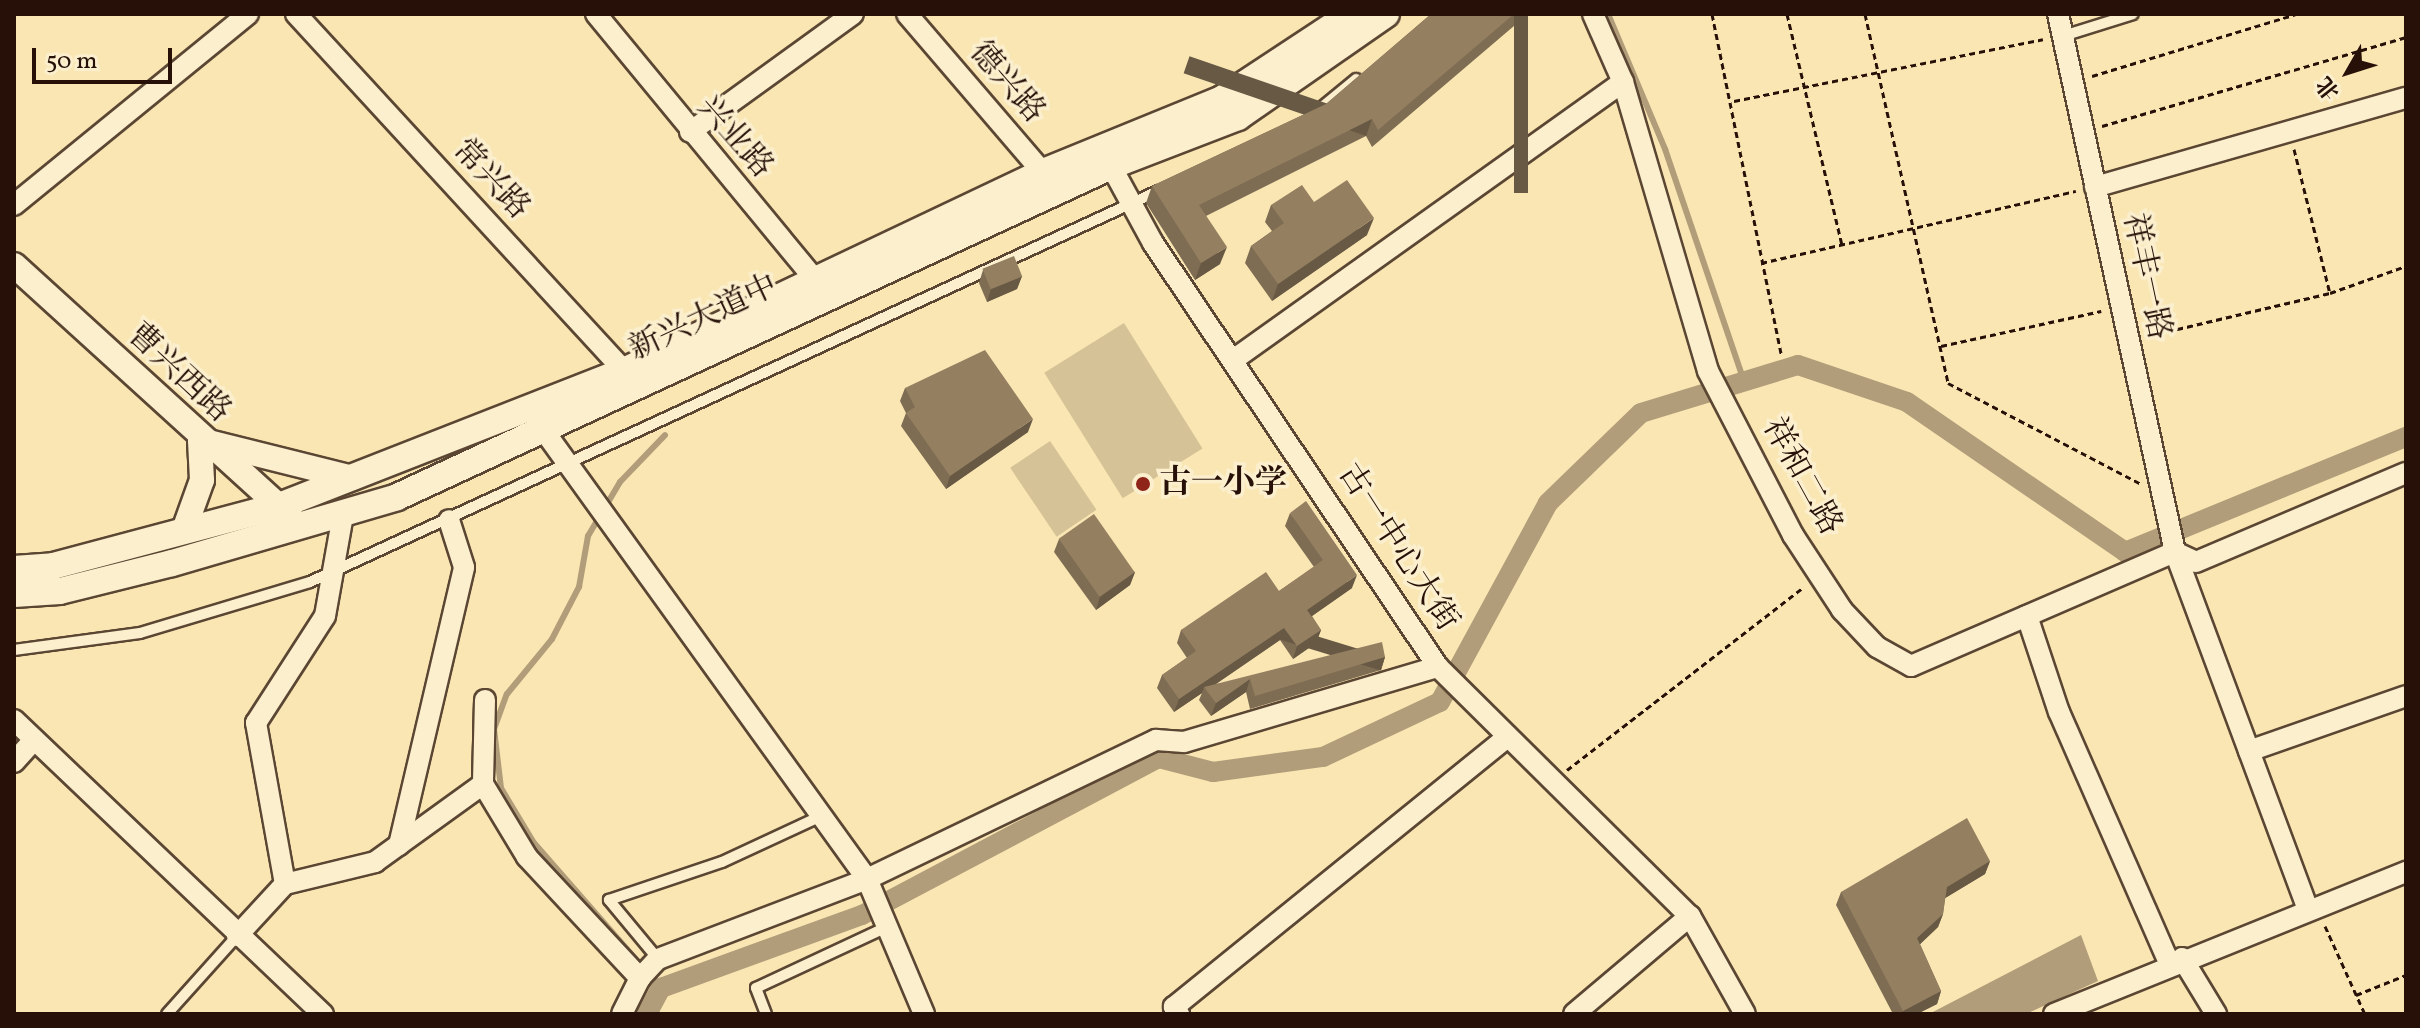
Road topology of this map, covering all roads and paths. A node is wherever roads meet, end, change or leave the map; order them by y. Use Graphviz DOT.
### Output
graph roads {
  1 [pos="248,14"];
  2 [pos="296,14"];
  3 [pos="596,14"];
  4 [pos="853,14"];
  5 [pos="907,14"];
  6 [pos="1351,14"];
  7 [pos="1386,14"];
  8 [pos="1593,14"];
  9 [pos="1712,14"];
  10 [pos="1787,14"];
  11 [pos="1865,14"];
  12 [pos="2058,14"];
  13 [pos="2133,14"];
  14 [pos="2296,14"];
  15 [pos="2063,36"];
  16 [pos="2406,37"];
  17 [pos="1366,70"];
  18 [pos="1878,72"];
  19 [pos="1623,82"];
  20 [pos="2073,82"];
  21 [pos="1801,88"];
  22 [pos="2406,98"];
  23 [pos="1734,101"];
  24 [pos="1296,124"];
  25 [pos="2290,131"];
  26 [pos="690,132"];
  27 [pos="2083,132"];
  28 [pos="1111,166"];
  29 [pos="1051,181"];
  30 [pos="1173,184"];
  31 [pos="2095,187"];
  32 [pos="1132,204"];
  33 [pos="14,205"];
  34 [pos="1912,228"];
  35 [pos="1842,244"];
  36 [pos="1761,263"];
  37 [pos="14,265"];
  38 [pos="2406,266"];
  39 [pos="823,288"];
  40 [pos="2330,293"];
  41 [pos="2120,306"];
  42 [pos="2128,341"];
  43 [pos="1939,346"];
  44 [pos="1781,354"];
  45 [pos="1233,360"];
  46 [pos="632,379"];
  47 [pos="542,428"];
  48 [pos="200,440"];
  49 [pos="570,467"];
  50 [pos="2406,473"];
  51 [pos="352,478"];
  52 [pos="2162,503"];
  53 [pos="279,506"];
  54 [pos="343,515"];
  55 [pos="449,520"];
  56 [pos="302,526"];
  57 [pos="184,530"];
  58 [pos="2175,552"];
  59 [pos="14,569"];
  60 [pos="330,573"];
  61 [pos="1824,575"];
  62 [pos="14,594"];
  63 [pos="2027,616"];
  64 [pos="14,650"];
  65 [pos="1438,667"];
  66 [pos="2406,696"];
  67 [pos="485,700"];
  68 [pos="14,720"];
  69 [pos="1507,737"];
  70 [pos="34,740"];
  71 [pos="2249,751"];
  72 [pos="14,762"];
  73 [pos="1552,782"];
  74 [pos="483,784"];
  75 [pos="821,816"];
  76 [pos="399,845"];
  77 [pos="2406,872"];
  78 [pos="867,879"];
  79 [pos="285,884"];
  80 [pos="2312,908"];
  81 [pos="1690,916"];
  82 [pos="892,925"];
  83 [pos="237,936"];
  84 [pos="658,959"];
  85 [pos="2176,961"];
  86 [pos="2406,975"];
  87 [pos="640,978"];
  88 [pos="2356,995"];
  89 [pos="167,1014"];
  90 [pos="323,1014"];
  91 [pos="622,1014"];
  92 [pos="766,1014"];
  93 [pos="924,1014"];
  94 [pos="1179,1014"];
  95 [pos="1574,1014"];
  96 [pos="1745,1014"];
  97 [pos="2054,1014"];
  98 [pos="2216,1014"];
  99 [pos="2365,1014"];
  1 -- 33 [label="street"];
  2 -- 46 [label="street, 常兴路"];
  3 -- 26 [label="street, 兴业路"];
  4 -- 26 [label="street"];
  5 -- 29 [label="street, 德兴路"];
  6 -- 29 [label="main road, 新兴大道中"];
  7 -- 28 [label="main road, 新兴大道中"];
  8 -- 19 [label="street, 祥和二路"];
  9 -- 23 [label="path"];
  10 -- 21 [label="path"];
  11 -- 18 [label="path"];
  12 -- 15 [label="street, 祥丰一路"];
  13 -- 15 [label="lane"];
  14 -- 20 [label="path"];
  15 -- 18 [label="path"];
  15 -- 20 [label="street, 祥丰一路"];
  16 -- 27 [label="path"];
  17 -- 24 [label="lane"];
  18 -- 21 [label="path"];
  18 -- 34 [label="path"];
  19 -- 45 [label="street"];
  19 -- 61 [label="street, 祥和二路"];
  20 -- 27 [label="street, 祥丰一路"];
  21 -- 23 [label="path"];
  21 -- 35 [label="path"];
  22 -- 25 [label="street"];
  23 -- 36 [label="path"];
  25 -- 31 [label="street"];
  25 -- 40 [label="path"];
  26 -- 39 [label="street, 兴业路"];
  27 -- 31 [label="street, 祥丰一路"];
  28 -- 29 [label="main road, 新兴大道中"];
  28 -- 32 [label="street, 古一中心大街"];
  29 -- 39 [label="main road, 新兴大道中"];
  30 -- 32 [label="lane"];
  31 -- 34 [label="path"];
  31 -- 41 [label="street, 祥丰一路"];
  32 -- 45 [label="street, 古一中心大街"];
  32 -- 49 [label="lane"];
  34 -- 35 [label="path"];
  34 -- 43 [label="path"];
  35 -- 36 [label="path"];
  36 -- 44 [label="path"];
  37 -- 48 [label="street, 曹兴西路"];
  38 -- 40 [label="path"];
  39 -- 46 [label="main road, 新兴大道中"];
  40 -- 42 [label="path"];
  41 -- 42 [label="street, 祥丰一路"];
  41 -- 43 [label="path"];
  42 -- 52 [label="street, 祥丰一路"];
  43 -- 52 [label="path"];
  45 -- 65 [label="street, 古一中心大街"];
  46 -- 47 [label="main road, 新兴大道中"];
  46 -- 51 [label="main road, 新兴大道中"];
  47 -- 49 [label="street"];
  47 -- 54 [label="main road, 新兴大道中"];
  48 -- 51 [label="street"];
  48 -- 53 [label="street, 曹兴西路"];
  48 -- 57 [label="street"];
  49 -- 55 [label="lane"];
  49 -- 75 [label="street"];
  50 -- 58 [label="street"];
  51 -- 53 [label="main road, 新兴大道中"];
  52 -- 58 [label="street, 祥丰一路"];
  53 -- 56 [label="street, 曹兴西路"];
  53 -- 57 [label="main road, 新兴大道中"];
  54 -- 56 [label="main road, 新兴大道中"];
  54 -- 60 [label="street"];
  55 -- 60 [label="lane"];
  55 -- 76 [label="street"];
  56 -- 62 [label="main road, 新兴大道中"];
  57 -- 59 [label="main road, 新兴大道中"];
  58 -- 63 [label="street, 祥和二路"];
  58 -- 71 [label="street, 祥丰一路"];
  60 -- 64 [label="lane"];
  60 -- 79 [label="street"];
  61 -- 63 [label="street, 祥和二路"];
  61 -- 73 [label="path"];
  63 -- 85 [label="street"];
  65 -- 69 [label="street, 古一中心大街"];
  65 -- 78 [label="street"];
  66 -- 71 [label="street"];
  67 -- 74 [label="street"];
  68 -- 70 [label="street"];
  69 -- 73 [label="street, 古一中心大街"];
  69 -- 94 [label="street"];
  70 -- 72 [label="street"];
  70 -- 83 [label="street"];
  71 -- 80 [label="street, 祥丰一路"];
  73 -- 81 [label="street, 古一中心大街"];
  74 -- 76 [label="street"];
  74 -- 87 [label="street"];
  75 -- 78 [label="street"];
  75 -- 84 [label="lane"];
  76 -- 79 [label="street"];
  77 -- 80 [label="street"];
  78 -- 82 [label="street"];
  78 -- 84 [label="street"];
  79 -- 83 [label="street"];
  80 -- 85 [label="street"];
  80 -- 88 [label="path"];
  81 -- 95 [label="street"];
  81 -- 96 [label="street, 古一中心大街"];
  82 -- 92 [label="lane"];
  82 -- 93 [label="street"];
  83 -- 89 [label="lane"];
  83 -- 90 [label="street"];
  84 -- 87 [label="street"];
  85 -- 97 [label="street"];
  85 -- 98 [label="street"];
  86 -- 88 [label="path"];
  87 -- 91 [label="street"];
  88 -- 99 [label="path"];
}
